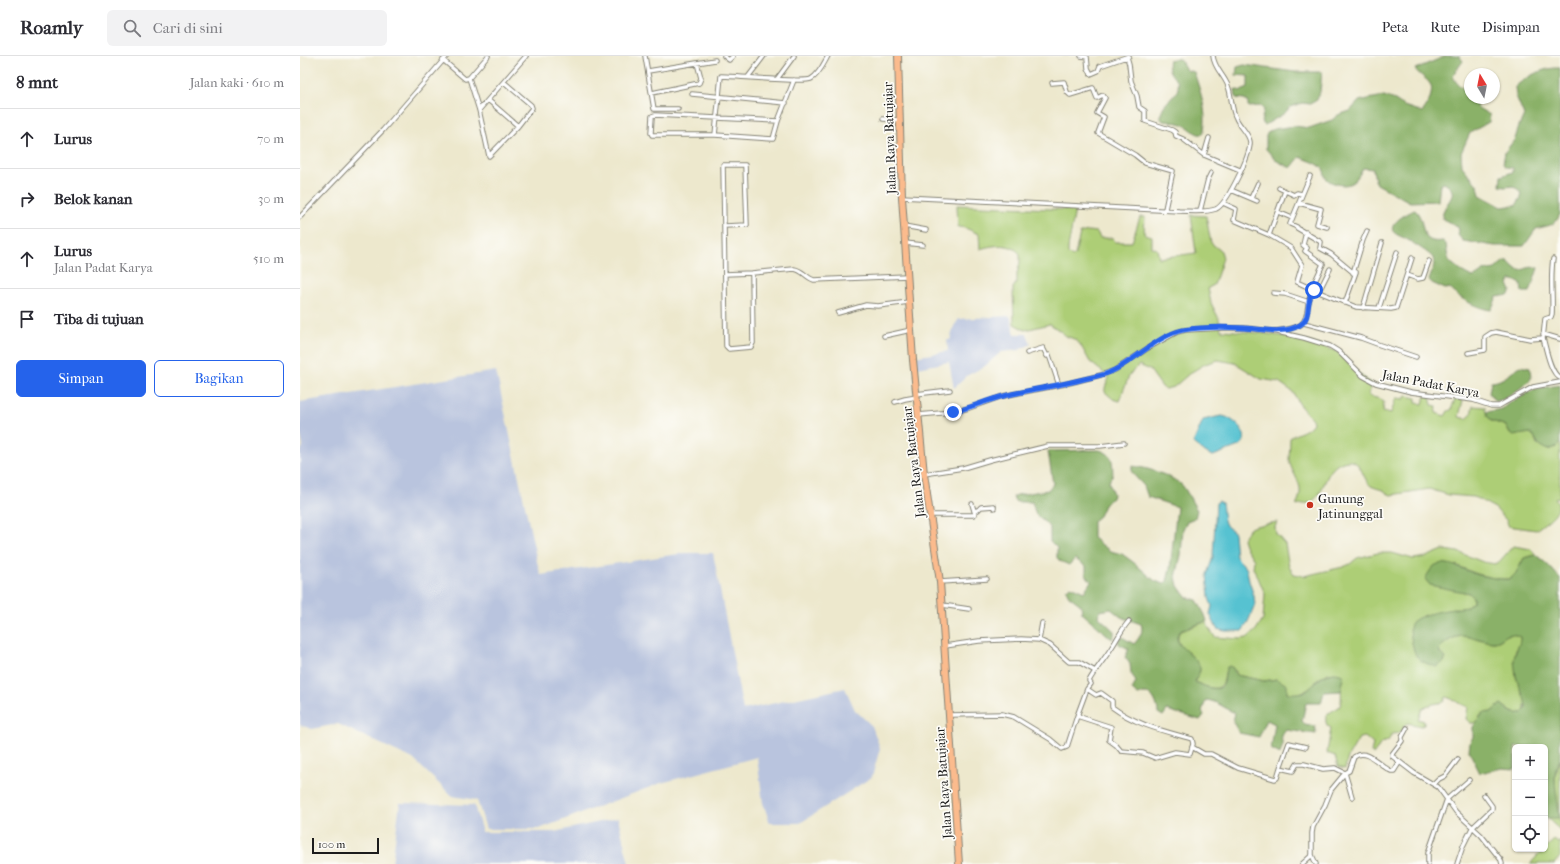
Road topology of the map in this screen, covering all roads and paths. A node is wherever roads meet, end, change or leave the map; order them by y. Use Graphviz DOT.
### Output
graph roads {
  1 [pos="447,56"];
  2 [pos="488,56"];
  3 [pos="526,56"];
  4 [pos="645,56"];
  5 [pos="724,56"];
  6 [pos="733,56"];
  7 [pos="764,56"];
  8 [pos="794,56"];
  9 [pos="828,56"];
  10 [pos="898,56"];
  11 [pos="1080,56"];
  12 [pos="1128,56"];
  13 [pos="1213,56"];
  14 [pos="443,60"];
  15 [pos="715,60"];
  16 [pos="697,63"];
  17 [pos="648,71"];
  18 [pos="748,76"];
  19 [pos="469,78"];
  20 [pos="777,79"];
  21 [pos="794,80"];
  22 [pos="504,82"];
  23 [pos="1052,83"];
  24 [pos="652,93"];
  25 [pos="692,94"];
  26 [pos="718,96"];
  27 [pos="488,100"];
  28 [pos="786,103"];
  29 [pos="678,109"];
  30 [pos="479,110"];
  31 [pos="716,117"];
  32 [pos="883,119"];
  33 [pos="900,120"];
  34 [pos="778,121"];
  35 [pos="518,126"];
  36 [pos="715,135"];
  37 [pos="1209,138"];
  38 [pos="1204,155"];
  39 [pos="1240,170"];
  40 [pos="1211,173"];
  41 [pos="1310,176"];
  42 [pos="1258,182"];
  43 [pos="1279,188"];
  44 [pos="1231,190"];
  45 [pos="1285,191"];
  46 [pos="1302,194"];
  47 [pos="902,197"];
  48 [pos="1251,198"];
  49 [pos="1257,201"];
  50 [pos="1223,203"];
  51 [pos="1299,203"];
  52 [pos="1165,209"];
  53 [pos="1200,211"];
  54 [pos="1278,212"];
  55 [pos="300,217"];
  56 [pos="1292,218"];
  57 [pos="724,226"];
  58 [pos="904,226"];
  59 [pos="1327,227"];
  60 [pos="926,230"];
  61 [pos="1367,231"];
  62 [pos="1306,232"];
  63 [pos="1269,235"];
  64 [pos="905,243"];
  65 [pos="1382,244"];
  66 [pos="924,245"];
  67 [pos="1398,252"];
  68 [pos="1412,258"];
  69 [pos="1553,259"];
  70 [pos="1429,261"];
  71 [pos="1359,263"];
  72 [pos="1330,269"];
  73 [pos="752,273"];
  74 [pos="725,274"];
  75 [pos="1354,274"];
  76 [pos="1407,275"];
  77 [pos="907,276"];
  78 [pos="1312,289"];
  79 [pos="1319,291"];
  80 [pos="1272,292"];
  81 [pos="1310,296"];
  82 [pos="909,302"];
  83 [pos="1309,302"];
  84 [pos="1345,303"];
  85 [pos="1363,308"];
  86 [pos="1379,308"];
  87 [pos="838,313"];
  88 [pos="1304,323"];
  89 [pos="911,330"];
  90 [pos="1273,331"];
  91 [pos="884,336"];
  92 [pos="1543,336"];
  93 [pos="1560,339"];
  94 [pos="1027,353"];
  95 [pos="1468,353"];
  96 [pos="1416,357"];
  97 [pos="1560,378"];
  98 [pos="1560,382"];
  99 [pos="1059,385"];
  100 [pos="950,390"];
  101 [pos="916,395"];
  102 [pos="895,402"];
  103 [pos="918,415"];
  104 [pos="1124,443"];
  105 [pos="924,474"];
  106 [pos="972,504"];
  107 [pos="994,508"];
  108 [pos="974,511"];
  109 [pos="930,515"];
  110 [pos="987,579"];
  111 [pos="940,582"];
  112 [pos="942,605"];
  113 [pos="969,609"];
  114 [pos="1129,621"];
  115 [pos="1042,623"];
  116 [pos="1039,640"];
  117 [pos="945,646"];
  118 [pos="1095,671"];
  119 [pos="1087,689"];
  120 [pos="950,715"];
  121 [pos="1077,716"];
  122 [pos="1407,728"];
  123 [pos="1306,747"];
  124 [pos="1192,748"];
  125 [pos="1458,759"];
  126 [pos="1399,763"];
  127 [pos="1280,768"];
  128 [pos="1345,773"];
  129 [pos="1469,780"];
  130 [pos="1434,784"];
  131 [pos="1484,795"];
  132 [pos="1352,797"];
  133 [pos="1447,799"];
  134 [pos="1472,828"];
  135 [pos="1312,855"];
  136 [pos="959,864"];
  137 [pos="1302,864"];
  138 [pos="1316,864"];
  139 [pos="1428,864"];
  140 [pos="1457,864"];
  141 [pos="1502,864"];
  1 -- 14 [label="street"];
  2 -- 19 [label="street"];
  3 -- 22 [label="street"];
  4 -- 17 [label="street"];
  5 -- 6 [label="street"];
  7 -- 18 [label="street"];
  8 -- 20 [label="street"];
  9 -- 21 [label="street"];
  10 -- 33 [label="highway, Jalan Raya Batujajar"];
  11 -- 12 [label="street"];
  12 -- 38 [label="street"];
  13 -- 39 [label="street"];
  14 -- 19 [label="street"];
  14 -- 55 [label="street"];
  15 -- 16 [label="street"];
  16 -- 17 [label="street"];
  16 -- 24 [label="street"];
  17 -- 24 [label="street"];
  18 -- 20 [label="street"];
  18 -- 26 [label="street"];
  19 -- 30 [label="street"];
  20 -- 21 [label="street"];
  21 -- 28 [label="street"];
  22 -- 27 [label="street"];
  22 -- 35 [label="street"];
  23 -- 52 [label="street"];
  24 -- 29 [label="street"];
  25 -- 26 [label="street"];
  26 -- 28 [label="street"];
  26 -- 31 [label="street"];
  27 -- 30 [label="street"];
  27 -- 35 [label="street"];
  28 -- 34 [label="street"];
  30 -- 35 [label="street"];
  31 -- 34 [label="street"];
  31 -- 36 [label="street"];
  31 -- 36 [label="street"];
  32 -- 33 [label="street"];
  33 -- 47 [label="highway, Jalan Raya Batujajar"];
  34 -- 36 [label="street"];
  37 -- 38 [label="street"];
  38 -- 39 [label="street"];
  39 -- 44 [label="street"];
  40 -- 53 [label="street"];
  41 -- 46 [label="street"];
  42 -- 48 [label="street"];
  43 -- 45 [label="street"];
  44 -- 48 [label="street"];
  44 -- 50 [label="street"];
  45 -- 46 [label="street"];
  45 -- 54 [label="street"];
  46 -- 51 [label="street"];
  47 -- 52 [label="street"];
  47 -- 58 [label="highway, Jalan Raya Batujajar"];
  48 -- 49 [label="street"];
  50 -- 53 [label="street"];
  50 -- 63 [label="street"];
  51 -- 56 [label="street"];
  51 -- 59 [label="street"];
  52 -- 53 [label="street"];
  54 -- 56 [label="street"];
  54 -- 63 [label="street"];
  56 -- 62 [label="street"];
  57 -- 57 [label="street"];
  57 -- 74 [label="street"];
  58 -- 60 [label="street"];
  58 -- 64 [label="highway, Jalan Raya Batujajar"];
  61 -- 75 [label="street"];
  62 -- 75 [label="street"];
  62 -- 78 [label="street"];
  63 -- 78 [label="street"];
  64 -- 66 [label="street"];
  64 -- 77 [label="highway, Jalan Raya Batujajar"];
  65 -- 85 [label="street"];
  67 -- 86 [label="street"];
  68 -- 76 [label="street"];
  69 -- 92 [label="street"];
  70 -- 76 [label="street"];
  71 -- 75 [label="street"];
  72 -- 79 [label="street"];
  73 -- 74 [label="street"];
  73 -- 74 [label="street"];
  73 -- 77 [label="street"];
  75 -- 84 [label="street"];
  76 -- 86 [label="street"];
  77 -- 82 [label="highway, Jalan Raya Batujajar"];
  78 -- 81 [label="street"];
  79 -- 81 [label="street"];
  79 -- 84 [label="street"];
  80 -- 83 [label="street"];
  81 -- 83 [label="street"];
  82 -- 87 [label="street"];
  82 -- 89 [label="highway, Jalan Raya Batujajar"];
  83 -- 88 [label="street"];
  84 -- 85 [label="street"];
  85 -- 86 [label="street"];
  88 -- 90 [label="street"];
  88 -- 96 [label="street"];
  89 -- 91 [label="street"];
  89 -- 101 [label="highway, Jalan Raya Batujajar"];
  90 -- 98 [label="street, Jalan Padat Karya"];
  90 -- 99 [label="street, Jalan Padat Karya"];
  92 -- 93 [label="street"];
  92 -- 95 [label="street"];
  92 -- 97 [label="street"];
  94 -- 99 [label="street"];
  99 -- 103 [label="street, Jalan Padat Karya"];
  100 -- 101 [label="street"];
  101 -- 102 [label="street"];
  101 -- 103 [label="highway, Jalan Raya Batujajar"];
  103 -- 105 [label="highway, Jalan Raya Batujajar"];
  104 -- 105 [label="street"];
  105 -- 109 [label="highway, Jalan Raya Batujajar"];
  106 -- 108 [label="street"];
  107 -- 108 [label="street"];
  108 -- 109 [label="street"];
  109 -- 111 [label="highway, Jalan Raya Batujajar"];
  110 -- 111 [label="street"];
  111 -- 112 [label="highway, Jalan Raya Batujajar"];
  112 -- 113 [label="street"];
  112 -- 117 [label="highway, Jalan Raya Batujajar"];
  114 -- 118 [label="street"];
  115 -- 116 [label="street"];
  116 -- 117 [label="street"];
  116 -- 118 [label="street"];
  117 -- 120 [label="highway, Jalan Raya Batujajar"];
  118 -- 119 [label="street"];
  119 -- 121 [label="street"];
  119 -- 124 [label="street"];
  120 -- 121 [label="street"];
  120 -- 136 [label="highway, Jalan Raya Batujajar"];
  121 -- 124 [label="street"];
  122 -- 126 [label="street"];
  123 -- 127 [label="street"];
  124 -- 127 [label="street"];
  125 -- 130 [label="street"];
  126 -- 128 [label="street"];
  126 -- 130 [label="street"];
  127 -- 128 [label="street"];
  128 -- 132 [label="street"];
  128 -- 135 [label="street"];
  129 -- 133 [label="street"];
  130 -- 133 [label="street"];
  131 -- 134 [label="street"];
  133 -- 134 [label="street"];
  133 -- 139 [label="street"];
  134 -- 140 [label="street"];
  134 -- 141 [label="street"];
  135 -- 137 [label="street"];
  135 -- 138 [label="street"];
}
